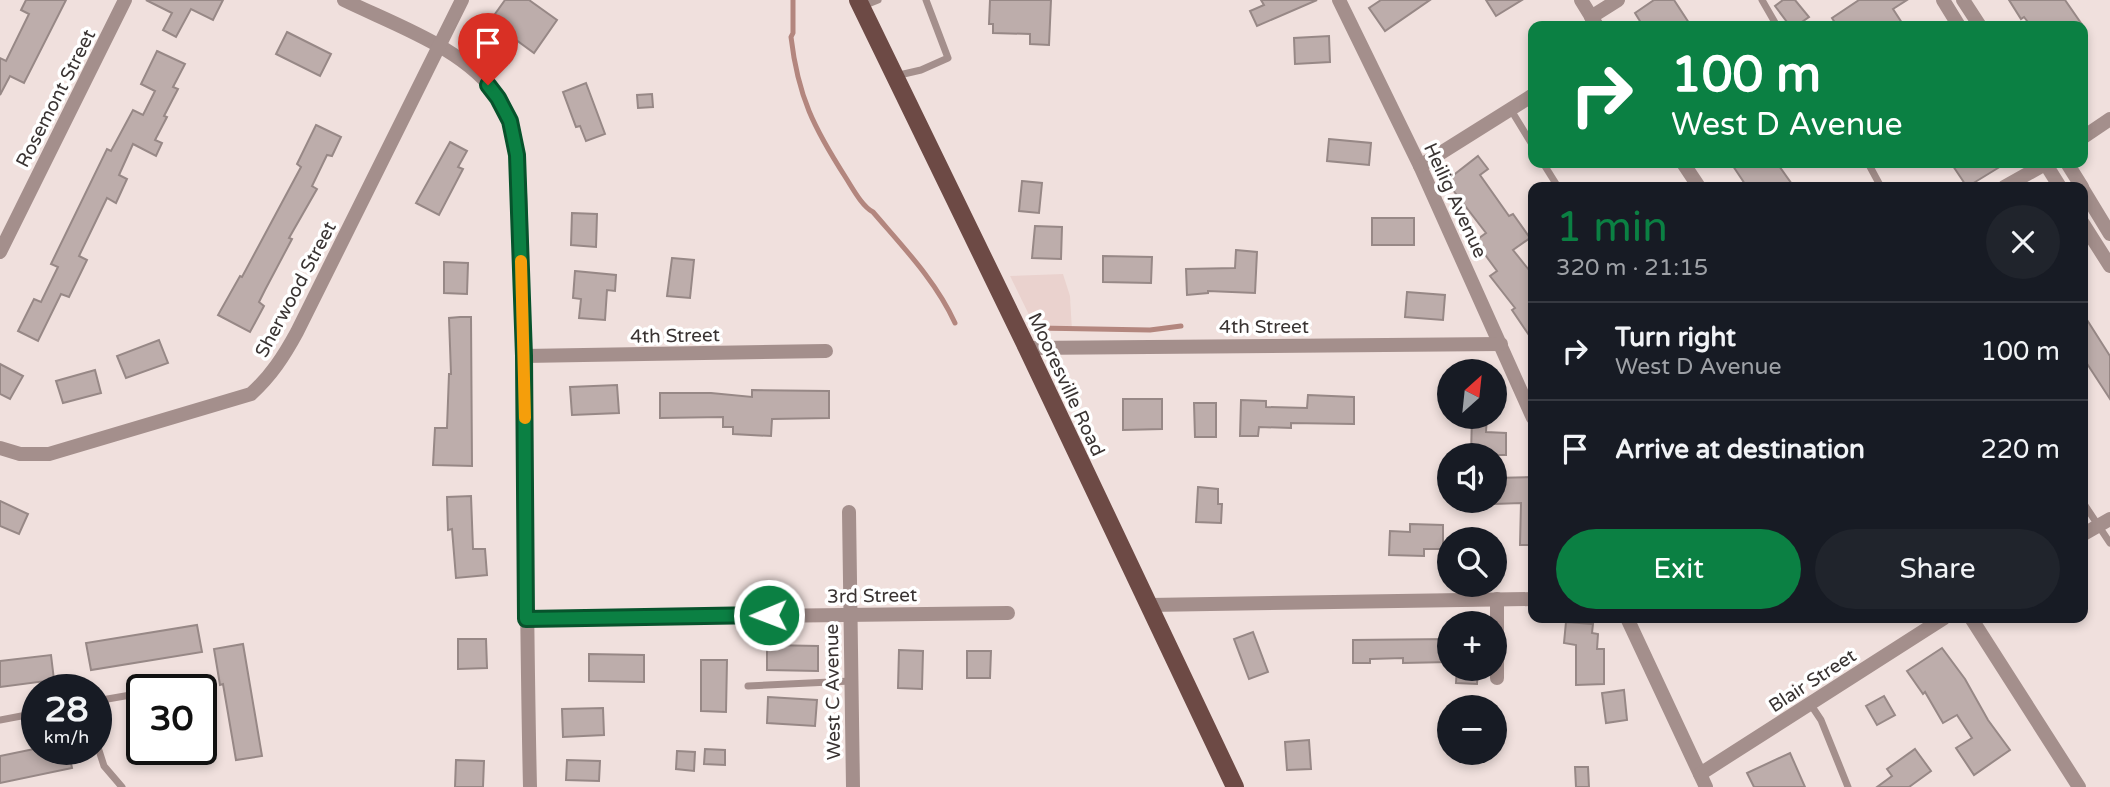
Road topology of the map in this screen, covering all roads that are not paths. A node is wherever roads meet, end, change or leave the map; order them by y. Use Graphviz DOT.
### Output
graph roads {
  1 [pos="125,0"];
  2 [pos="344,0"];
  3 [pos="462,0"];
  4 [pos="878,0"];
  5 [pos="926,0"];
  6 [pos="1339,0"];
  7 [pos="1581,0"];
  8 [pos="1618,0"];
  9 [pos="1762,0"];
  10 [pos="1943,0"];
  11 [pos="1963,0"];
  12 [pos="860,3"];
  13 [pos="1593,21"];
  14 [pos="1595,21"];
  15 [pos="1774,21"];
  16 [pos="1956,21"];
  17 [pos="1977,21"];
  18 [pos="439,46"];
  19 [pos="895,76"];
  20 [pos="1528,98"];
  21 [pos="1510,109"];
  22 [pos="2110,119"];
  23 [pos="2088,134"];
  24 [pos="1528,138"];
  25 [pos="1420,166"];
  26 [pos="2037,168"];
  27 [pos="2013,182"];
  28 [pos="2088,198"];
  29 [pos="2088,231"];
  30 [pos="2110,234"];
  31 [pos="0,251"];
  32 [pos="2110,266"];
  33 [pos="1501,344"];
  34 [pos="1027,348"];
  35 [pos="826,351"];
  36 [pos="524,356"];
  37 [pos="1528,406"];
  38 [pos="0,449"];
  39 [pos="2088,506"];
  40 [pos="849,512"];
  41 [pos="2104,522"];
  42 [pos="2088,532"];
  43 [pos="2110,543"];
  44 [pos="1497,599"];
  45 [pos="1528,599"];
  46 [pos="1149,605"];
  47 [pos="1497,611"];
  48 [pos="1007,613"];
  49 [pos="849,615"];
  50 [pos="526,619"];
  51 [pos="1629,623"];
  52 [pos="1936,623"];
  53 [pos="1974,623"];
  54 [pos="851,681"];
  55 [pos="748,686"];
  56 [pos="1811,705"];
  57 [pos="21,716"];
  58 [pos="0,720"];
  59 [pos="104,765"];
  60 [pos="1703,780"];
  61 [pos="122,787"];
  62 [pos="530,787"];
  63 [pos="853,787"];
  64 [pos="1235,787"];
  65 [pos="1848,787"];
  66 [pos="2079,787"];
  1 -- 31 [label="street, Rosemont Street"];
  2 -- 18 [label="street"];
  3 -- 18 [label="street, Sherwood Street"];
  4 -- 12 [label="lane"];
  5 -- 19 [label="lane"];
  6 -- 25 [label="street, Heilig Avenue"];
  7 -- 13 [label="street"];
  8 -- 14 [label="street"];
  9 -- 15 [label="lane"];
  10 -- 16 [label="street"];
  11 -- 17 [label="street"];
  12 -- 19 [label="main road, Mooresville Road"];
  18 -- 36 [label="street"];
  18 -- 38 [label="street, Sherwood Street"];
  19 -- 34 [label="main road, Mooresville Road"];
  20 -- 21 [label="street"];
  21 -- 24 [label="lane"];
  21 -- 25 [label="street"];
  22 -- 23 [label="street"];
  25 -- 33 [label="street, Heilig Avenue"];
  26 -- 27 [label="street"];
  28 -- 30 [label="street"];
  29 -- 32 [label="street"];
  33 -- 34 [label="street, 4th Street"];
  33 -- 37 [label="street, Heilig Avenue"];
  34 -- 46 [label="main road, Mooresville Road"];
  35 -- 36 [label="street, 4th Street"];
  36 -- 50 [label="street"];
  39 -- 41 [label="lane"];
  40 -- 49 [label="street, West C Avenue"];
  41 -- 42 [label="street"];
  41 -- 43 [label="lane"];
  44 -- 45 [label="street"];
  44 -- 46 [label="street"];
  44 -- 47 [label="street"];
  46 -- 64 [label="main road, Mooresville Road"];
  48 -- 49 [label="street, 3rd Street"];
  49 -- 50 [label="street, 3rd Street"];
  49 -- 54 [label="street, West C Avenue"];
  50 -- 62 [label="street"];
  51 -- 60 [label="street"];
  52 -- 56 [label="street, Blair Street"];
  53 -- 66 [label="street"];
  54 -- 55 [label="lane"];
  54 -- 63 [label="street, West C Avenue"];
  56 -- 60 [label="street, Blair Street"];
  56 -- 65 [label="lane"];
  57 -- 58 [label="lane"];
  59 -- 61 [label="lane"];
}
